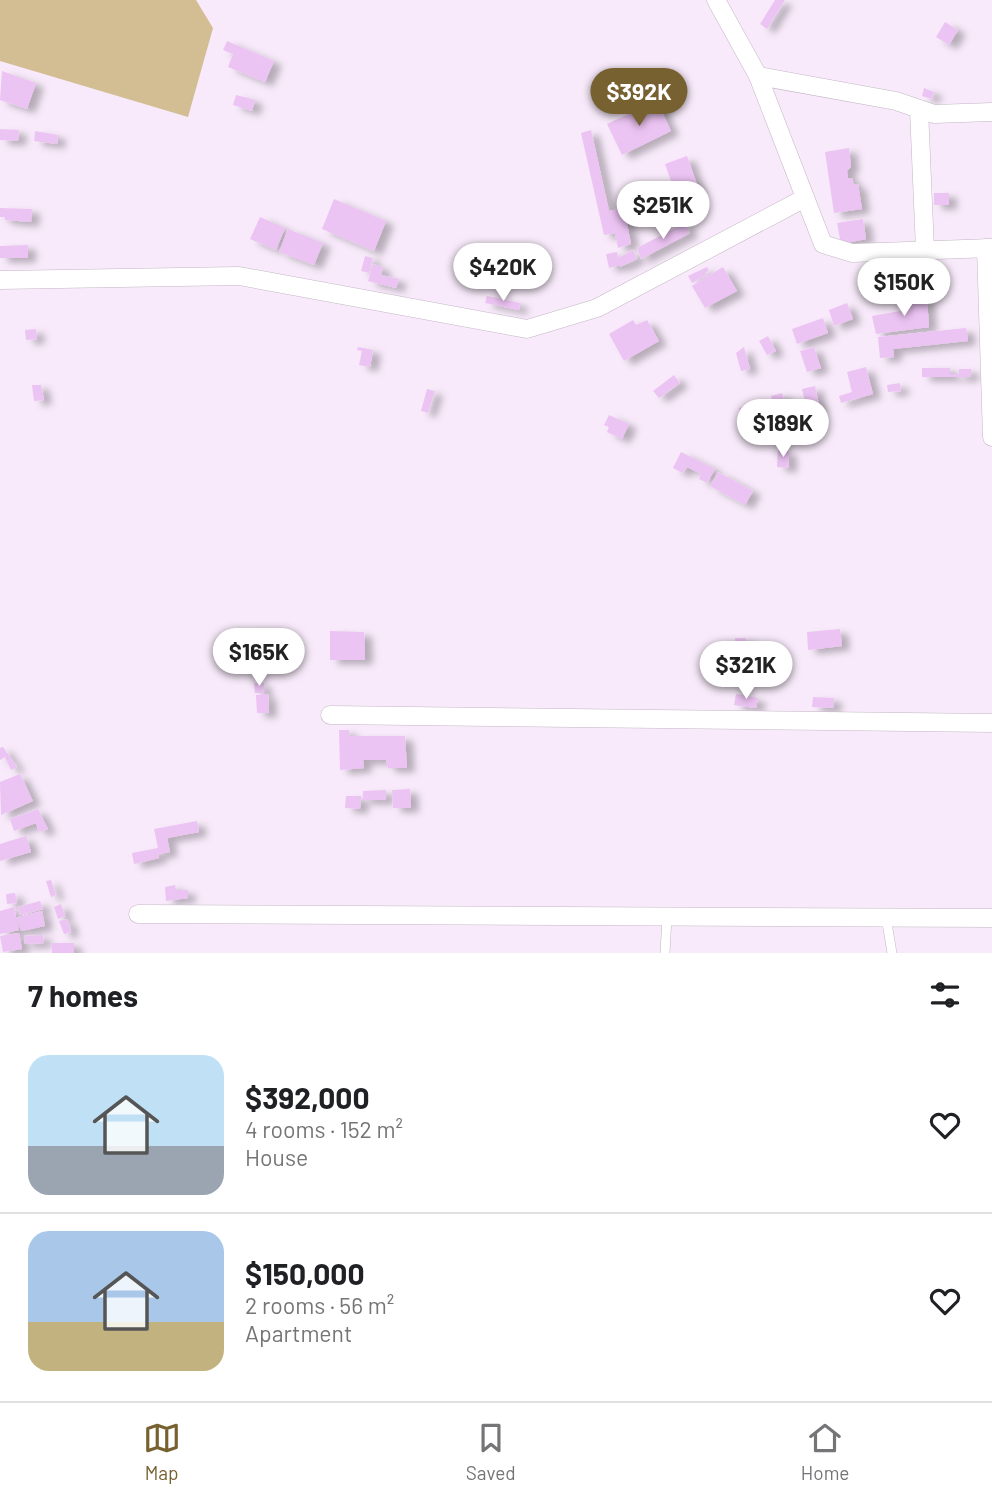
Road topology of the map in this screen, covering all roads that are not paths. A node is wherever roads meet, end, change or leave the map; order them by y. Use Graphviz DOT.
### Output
graph roads {
  1 [pos="716,0"];
  2 [pos="758,76"];
  3 [pos="919,109"];
  4 [pos="992,112"];
  5 [pos="805,198"];
  6 [pos="989,248"];
  7 [pos="925,250"];
  8 [pos="0,280"];
  9 [pos="992,437"];
  10 [pos="330,715"];
  11 [pos="992,723"];
  12 [pos="138,914"];
  13 [pos="886,916"];
  14 [pos="667,917"];
  15 [pos="992,918"];
  16 [pos="665,953"];
  17 [pos="892,953"];
  1 -- 2 [label="street"];
  2 -- 3 [label="street"];
  2 -- 5 [label="street"];
  3 -- 4 [label="street"];
  3 -- 7 [label="street"];
  5 -- 7 [label="street"];
  5 -- 8 [label="street"];
  6 -- 7 [label="street"];
  6 -- 9 [label="street"];
  10 -- 11 [label="street"];
  12 -- 14 [label="street"];
  13 -- 14 [label="street"];
  13 -- 15 [label="street"];
  13 -- 17 [label="lane"];
  14 -- 16 [label="lane"];
}
